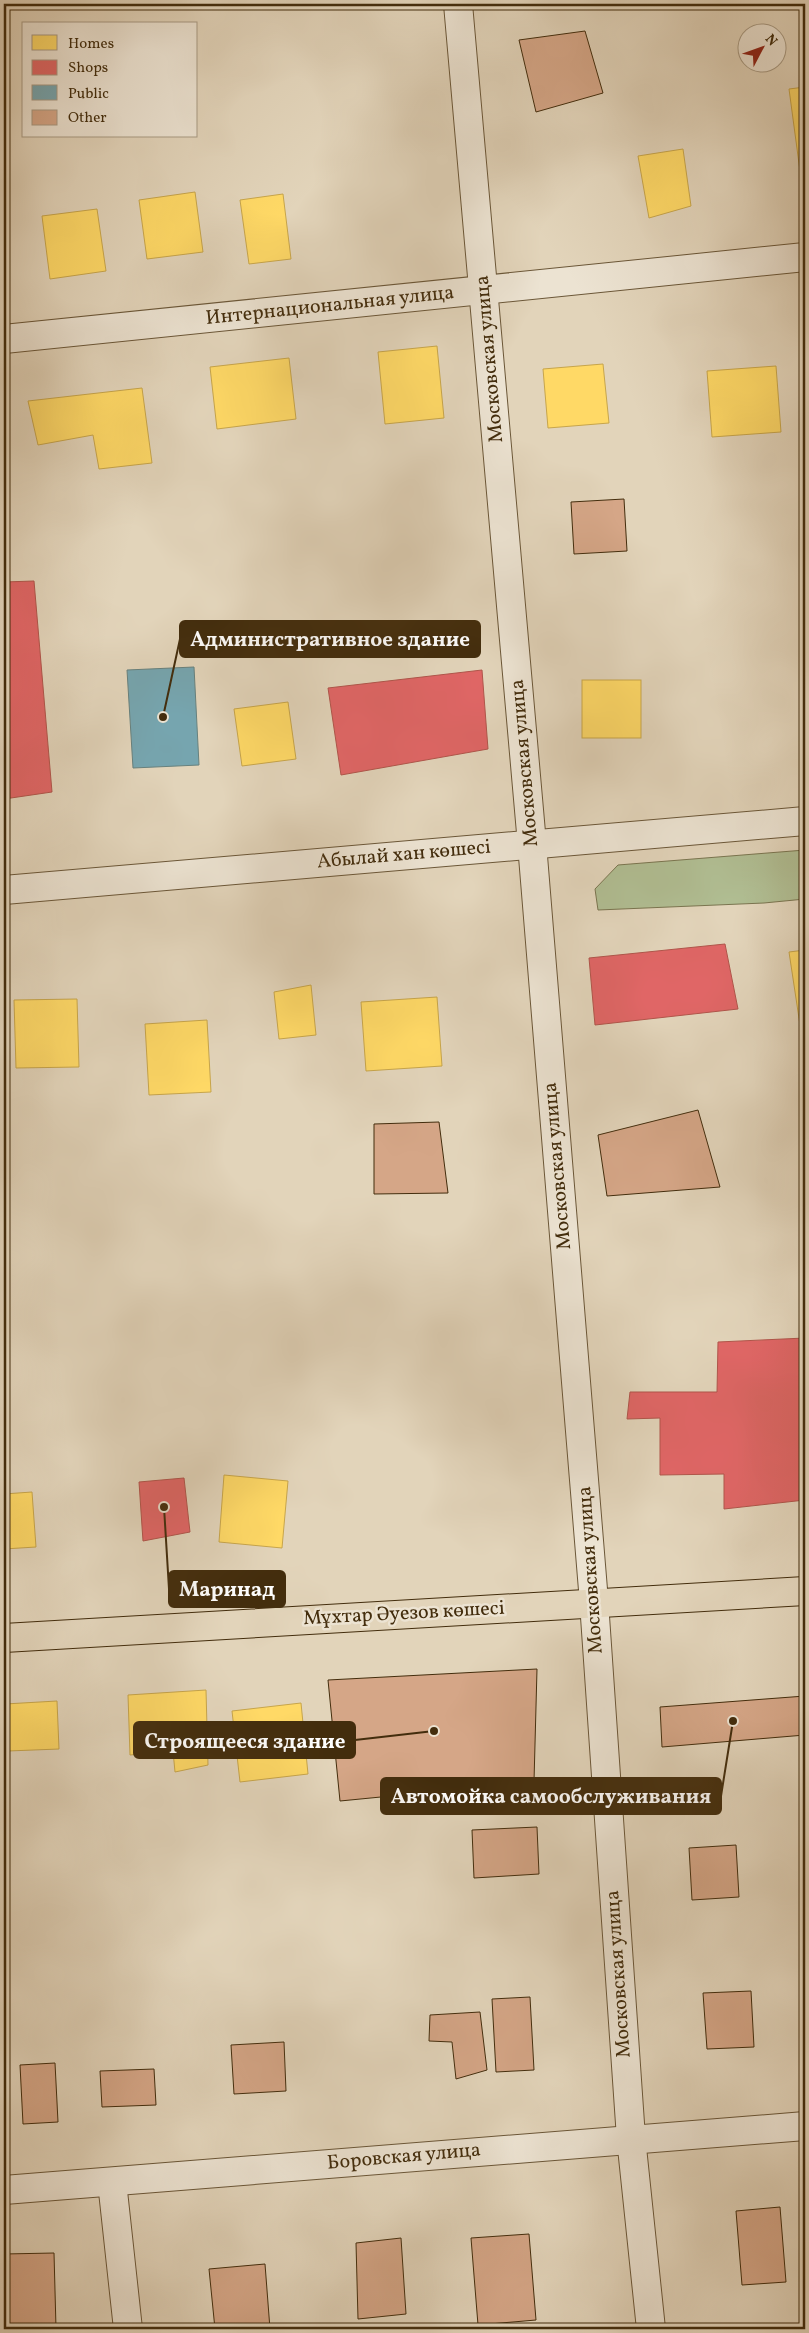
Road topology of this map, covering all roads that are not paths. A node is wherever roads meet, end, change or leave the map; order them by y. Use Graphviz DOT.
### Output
graph roads {
  1 [pos="458,4"];
  2 [pos="805,256"];
  3 [pos="485,290"];
  4 [pos="4,339"];
  5 [pos="805,820"];
  6 [pos="532,844"];
  7 [pos="4,890"];
  8 [pos="805,1591"];
  9 [pos="594,1602"];
  10 [pos="4,1638"];
  11 [pos="805,2126"];
  12 [pos="631,2138"];
  13 [pos="112,2182"];
  14 [pos="4,2190"];
  15 [pos="128,2329"];
  16 [pos="651,2329"];
  1 -- 3 [label="street, Московская улица"];
  2 -- 3 [label="street, Интернациональная улица"];
  3 -- 4 [label="street, Интернациональная улица"];
  3 -- 6 [label="street, Московская улица"];
  5 -- 6 [label="street, Абылай хан көшесі"];
  6 -- 7 [label="street, Абылай хан көшесі"];
  6 -- 9 [label="street, Московская улица"];
  8 -- 9 [label="main road, Мұхтар Әуезов көшесі"];
  9 -- 10 [label="main road, Мұхтар Әуезов көшесі"];
  9 -- 12 [label="street, Московская улица"];
  11 -- 12 [label="street, Боровская улица"];
  12 -- 13 [label="street, Боровская улица"];
  12 -- 16 [label="street, Московская улица"];
  13 -- 14 [label="street, Боровская улица"];
  13 -- 15 [label="street"];
}
